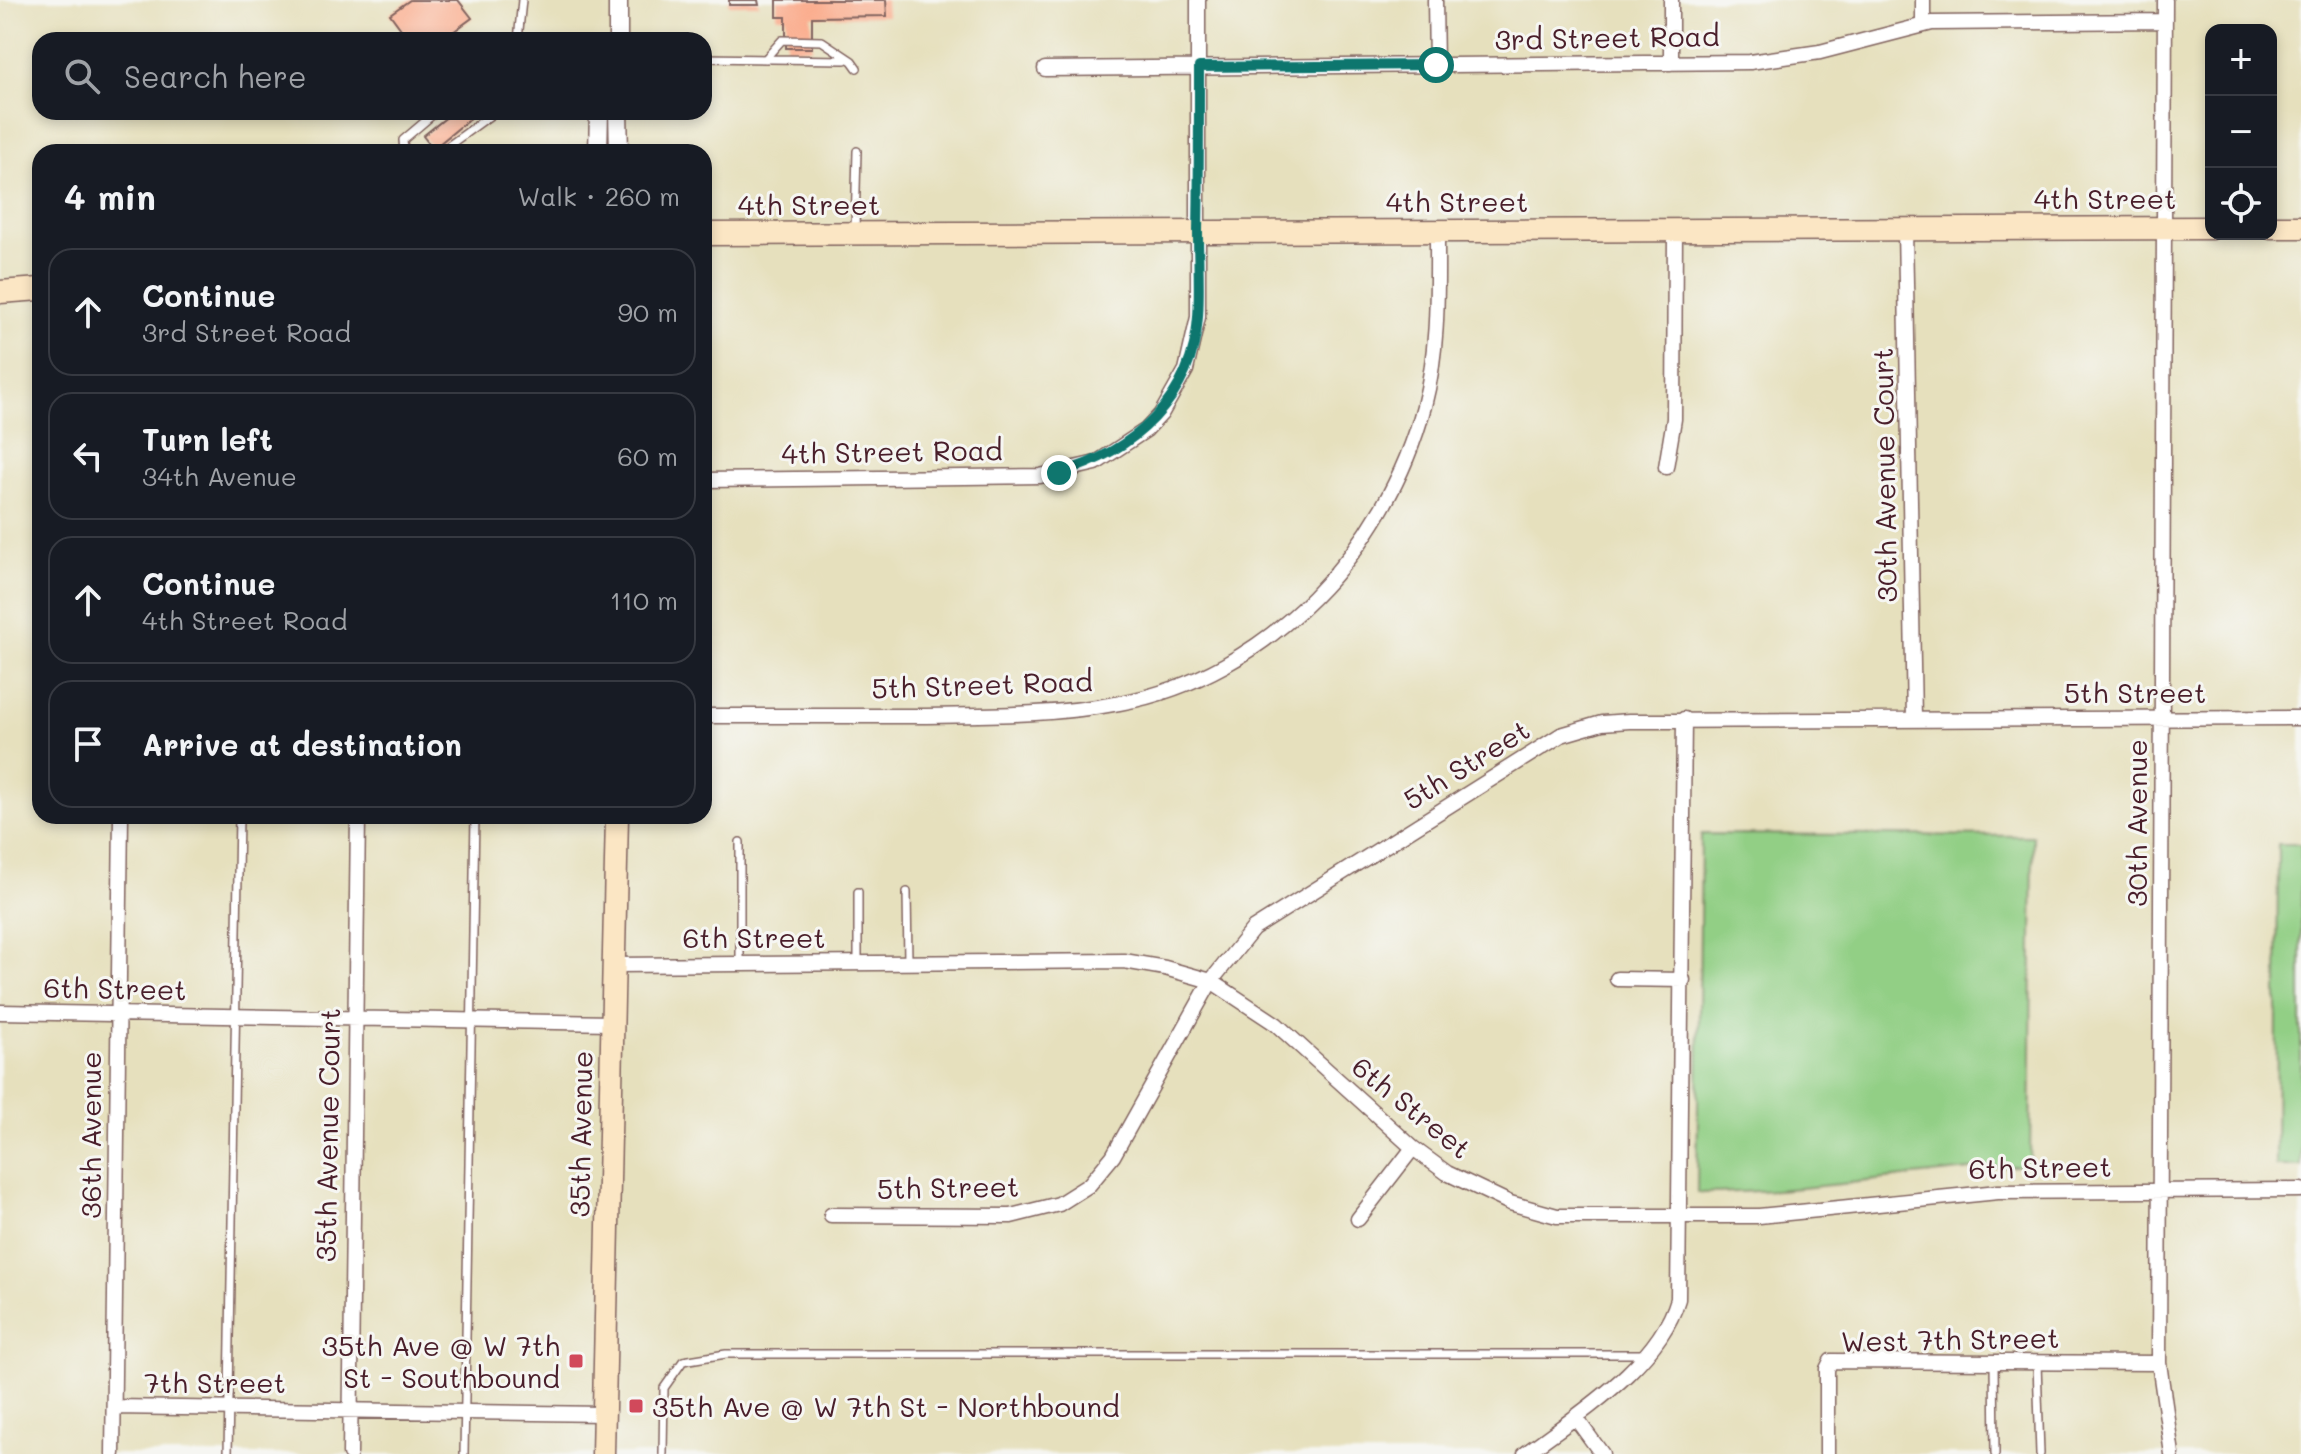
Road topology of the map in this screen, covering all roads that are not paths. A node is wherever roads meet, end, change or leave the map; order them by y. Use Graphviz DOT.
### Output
graph roads {
  1 [pos="522,0"];
  2 [pos="1198,0"];
  3 [pos="1435,0"];
  4 [pos="1671,0"];
  5 [pos="1923,0"];
  6 [pos="2165,0"];
  7 [pos="616,2"];
  8 [pos="2165,21"];
  9 [pos="1923,25"];
  10 [pos="519,32"];
  11 [pos="618,32"];
  12 [pos="712,58"];
  13 [pos="765,59"];
  14 [pos="845,60"];
  15 [pos="1671,63"];
  16 [pos="1436,65"];
  17 [pos="1199,67"];
  18 [pos="857,68"];
  19 [pos="1045,69"];
  20 [pos="427,120"];
  21 [pos="435,120"];
  22 [pos="476,120"];
  23 [pos="599,120"];
  24 [pos="618,120"];
  25 [pos="437,125"];
  26 [pos="403,144"];
  27 [pos="446,144"];
  28 [pos="598,144"];
  29 [pos="619,144"];
  30 [pos="857,151"];
  31 [pos="2277,227"];
  32 [pos="2301,227"];
  33 [pos="2164,228"];
  34 [pos="2205,228"];
  35 [pos="1905,229"];
  36 [pos="1675,230"];
  37 [pos="1437,231"];
  38 [pos="1198,232"];
  39 [pos="712,234"];
  40 [pos="855,234"];
  41 [pos="32,290"];
  42 [pos="0,292"];
  43 [pos="1666,467"];
  44 [pos="712,480"];
  45 [pos="712,716"];
  46 [pos="2162,718"];
  47 [pos="2301,718"];
  48 [pos="1684,719"];
  49 [pos="1914,719"];
  50 [pos="121,824"];
  51 [pos="239,824"];
  52 [pos="358,824"];
  53 [pos="475,824"];
  54 [pos="617,824"];
  55 [pos="740,842"];
  56 [pos="858,892"];
  57 [pos="907,892"];
  58 [pos="858,962"];
  59 [pos="908,962"];
  60 [pos="740,963"];
  61 [pos="613,965"];
  62 [pos="1617,979"];
  63 [pos="1683,980"];
  64 [pos="1211,981"];
  65 [pos="0,1012"];
  66 [pos="117,1014"];
  67 [pos="237,1017"];
  68 [pos="355,1020"];
  69 [pos="474,1021"];
  70 [pos="612,1023"];
  71 [pos="1413,1148"];
  72 [pos="2301,1190"];
  73 [pos="2160,1191"];
  74 [pos="831,1215"];
  75 [pos="1680,1216"];
  76 [pos="1358,1219"];
  77 [pos="1648,1354"];
  78 [pos="1994,1362"];
  79 [pos="2037,1363"];
  80 [pos="2159,1363"];
  81 [pos="114,1407"];
  82 [pos="229,1408"];
  83 [pos="351,1409"];
  84 [pos="465,1411"];
  85 [pos="603,1414"];
  86 [pos="1575,1417"];
  87 [pos="113,1454"];
  88 [pos="228,1454"];
  89 [pos="350,1454"];
  90 [pos="464,1454"];
  91 [pos="603,1454"];
  92 [pos="663,1454"];
  93 [pos="1525,1454"];
  94 [pos="1602,1454"];
  95 [pos="1827,1454"];
  96 [pos="1995,1454"];
  97 [pos="2040,1454"];
  98 [pos="2172,1454"];
  1 -- 10 [label="lane"];
  2 -- 17 [label="street, 4th Street Road"];
  3 -- 16 [label="street"];
  4 -- 15 [label="street"];
  5 -- 9 [label="street"];
  6 -- 8 [label="street, 30th Avenue"];
  7 -- 11 [label="street"];
  8 -- 9 [label="street, 3rd Street Road"];
  8 -- 33 [label="street, 30th Avenue"];
  9 -- 15 [label="street, 3rd Street Road"];
  12 -- 13 [label="lane"];
  13 -- 14 [label="lane"];
  13 -- 14 [label="lane"];
  14 -- 18 [label="lane"];
  15 -- 16 [label="street, 3rd Street Road"];
  16 -- 17 [label="street, 3rd Street Road"];
  17 -- 19 [label="street, 3rd Street Road"];
  17 -- 38 [label="street, 4th Street Road"];
  20 -- 26 [label="lane"];
  21 -- 25 [label="lane"];
  22 -- 27 [label="lane"];
  23 -- 28 [label="street"];
  24 -- 29 [label="street"];
  30 -- 40 [label="lane"];
  31 -- 32 [label="main road"];
  33 -- 34 [label="main road, 4th Street"];
  33 -- 35 [label="main road, 4th Street"];
  33 -- 46 [label="street, 30th Avenue"];
  35 -- 36 [label="main road, 4th Street"];
  35 -- 49 [label="street, 30th Avenue Court"];
  36 -- 37 [label="main road, 4th Street"];
  36 -- 43 [label="street"];
  37 -- 38 [label="main road, 4th Street"];
  37 -- 45 [label="street, 5th Street Road"];
  38 -- 40 [label="main road, 4th Street"];
  38 -- 44 [label="street, 4th Street Road"];
  39 -- 40 [label="main road, 4th Street"];
  41 -- 42 [label="main road"];
  46 -- 47 [label="street, 5th Street"];
  46 -- 49 [label="street, 5th Street"];
  46 -- 73 [label="street, 30th Avenue"];
  48 -- 49 [label="street, 5th Street"];
  48 -- 63 [label="street"];
  48 -- 64 [label="street, 5th Street"];
  50 -- 66 [label="street, 36th Avenue"];
  51 -- 67 [label="lane"];
  52 -- 68 [label="street, 35th Avenue Court"];
  53 -- 69 [label="lane"];
  54 -- 61 [label="main road, 35th Avenue"];
  55 -- 60 [label="lane"];
  56 -- 58 [label="lane"];
  57 -- 59 [label="lane"];
  58 -- 59 [label="street, 6th Street"];
  58 -- 60 [label="street, 6th Street"];
  59 -- 64 [label="street, 6th Street"];
  60 -- 61 [label="street, 6th Street"];
  61 -- 70 [label="main road, 35th Avenue"];
  62 -- 63 [label="street"];
  63 -- 75 [label="street"];
  64 -- 71 [label="street, 6th Street"];
  64 -- 74 [label="street, 5th Street"];
  65 -- 66 [label="street, 6th Street"];
  66 -- 67 [label="street, 6th Street"];
  66 -- 81 [label="street, 36th Avenue"];
  67 -- 68 [label="street, 6th Street"];
  67 -- 82 [label="lane"];
  68 -- 69 [label="street, 6th Street"];
  68 -- 83 [label="street, 35th Avenue Court"];
  69 -- 70 [label="street, 6th Street"];
  69 -- 84 [label="lane"];
  70 -- 85 [label="main road, 35th Avenue"];
  71 -- 75 [label="street, 6th Street"];
  71 -- 76 [label="street"];
  72 -- 73 [label="street, 6th Street"];
  73 -- 75 [label="street, 6th Street"];
  73 -- 80 [label="street, 30th Avenue"];
  75 -- 77 [label="street"];
  77 -- 86 [label="street"];
  77 -- 92 [label="lane"];
  78 -- 79 [label="street, West 7th Street"];
  78 -- 95 [label="street, West 7th Street"];
  78 -- 96 [label="lane"];
  79 -- 80 [label="street, West 7th Street"];
  79 -- 97 [label="lane"];
  80 -- 98 [label="street, 30th Avenue"];
  81 -- 82 [label="street, 7th Street"];
  81 -- 87 [label="street, 36th Avenue"];
  82 -- 83 [label="street, 7th Street"];
  82 -- 88 [label="lane"];
  83 -- 84 [label="street, 7th Street"];
  83 -- 89 [label="street, 35th Avenue Court"];
  84 -- 85 [label="street, 7th Street"];
  84 -- 90 [label="lane"];
  85 -- 91 [label="main road, 35th Avenue"];
  86 -- 93 [label="street"];
  86 -- 94 [label="street"];
}
